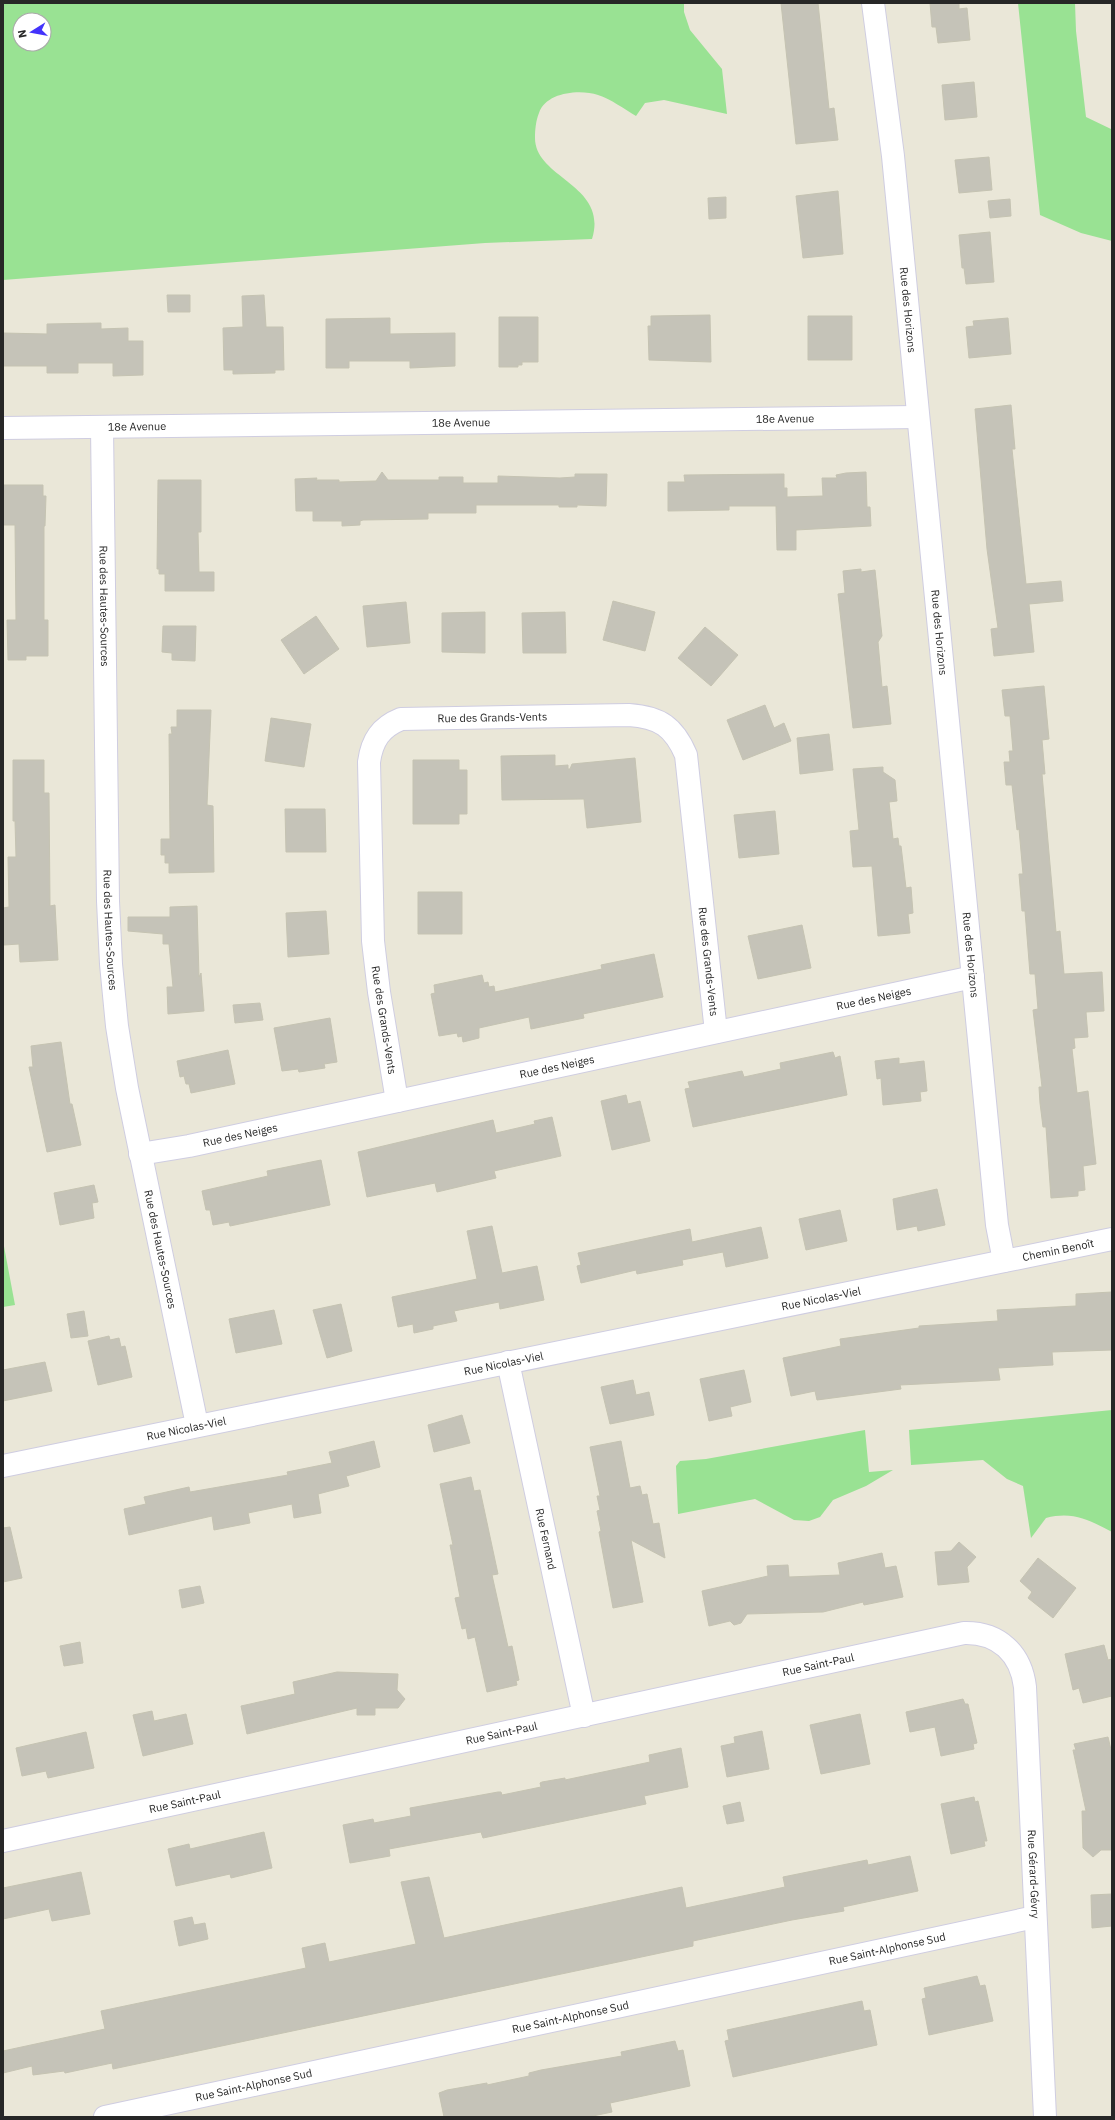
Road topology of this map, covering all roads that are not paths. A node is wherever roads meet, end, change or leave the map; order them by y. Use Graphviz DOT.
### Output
graph roads {
  1 [pos="873,3"];
  2 [pos="918,418"];
  3 [pos="102,427"];
  4 [pos="3,428"];
  5 [pos="973,977"];
  6 [pos="716,1032"];
  7 [pos="397,1101"];
  8 [pos="140,1154"];
  9 [pos="1112,1240"];
  10 [pos="1004,1261"];
  11 [pos="508,1362"];
  12 [pos="197,1425"];
  13 [pos="3,1466"];
  14 [pos="999,1641"];
  15 [pos="584,1716"];
  16 [pos="3,1841"];
  17 [pos="1035,1917"];
  18 [pos="105,2117"];
  19 [pos="1045,2117"];
  1 -- 2 [label="street, Rue des Horizons"];
  2 -- 3 [label="street, 18e Avenue"];
  2 -- 5 [label="street, Rue des Horizons"];
  3 -- 4 [label="street, 18e Avenue"];
  3 -- 8 [label="street, Rue des Hautes-Sources"];
  5 -- 6 [label="street, Rue des Neiges"];
  5 -- 10 [label="street, Rue des Horizons"];
  6 -- 7 [label="street, Rue des Neiges"];
  6 -- 7 [label="street, Rue des Grands-Vents"];
  7 -- 8 [label="street, Rue des Neiges"];
  8 -- 12 [label="street, Rue des Hautes-Sources"];
  9 -- 10 [label="street, Chemin Benoît"];
  10 -- 11 [label="street, Rue Nicolas-Viel"];
  11 -- 12 [label="street, Rue Nicolas-Viel"];
  11 -- 15 [label="street, Rue Fernand"];
  12 -- 13 [label="street, Rue Nicolas-Viel"];
  14 -- 15 [label="street, Rue Saint-Paul"];
  14 -- 17 [label="street, Rue Gérard-Gévry"];
  15 -- 16 [label="street, Rue Saint-Paul"];
  17 -- 18 [label="street, Rue Saint-Alphonse Sud"];
  17 -- 19 [label="street, Rue Gérard-Gévry"];
}
